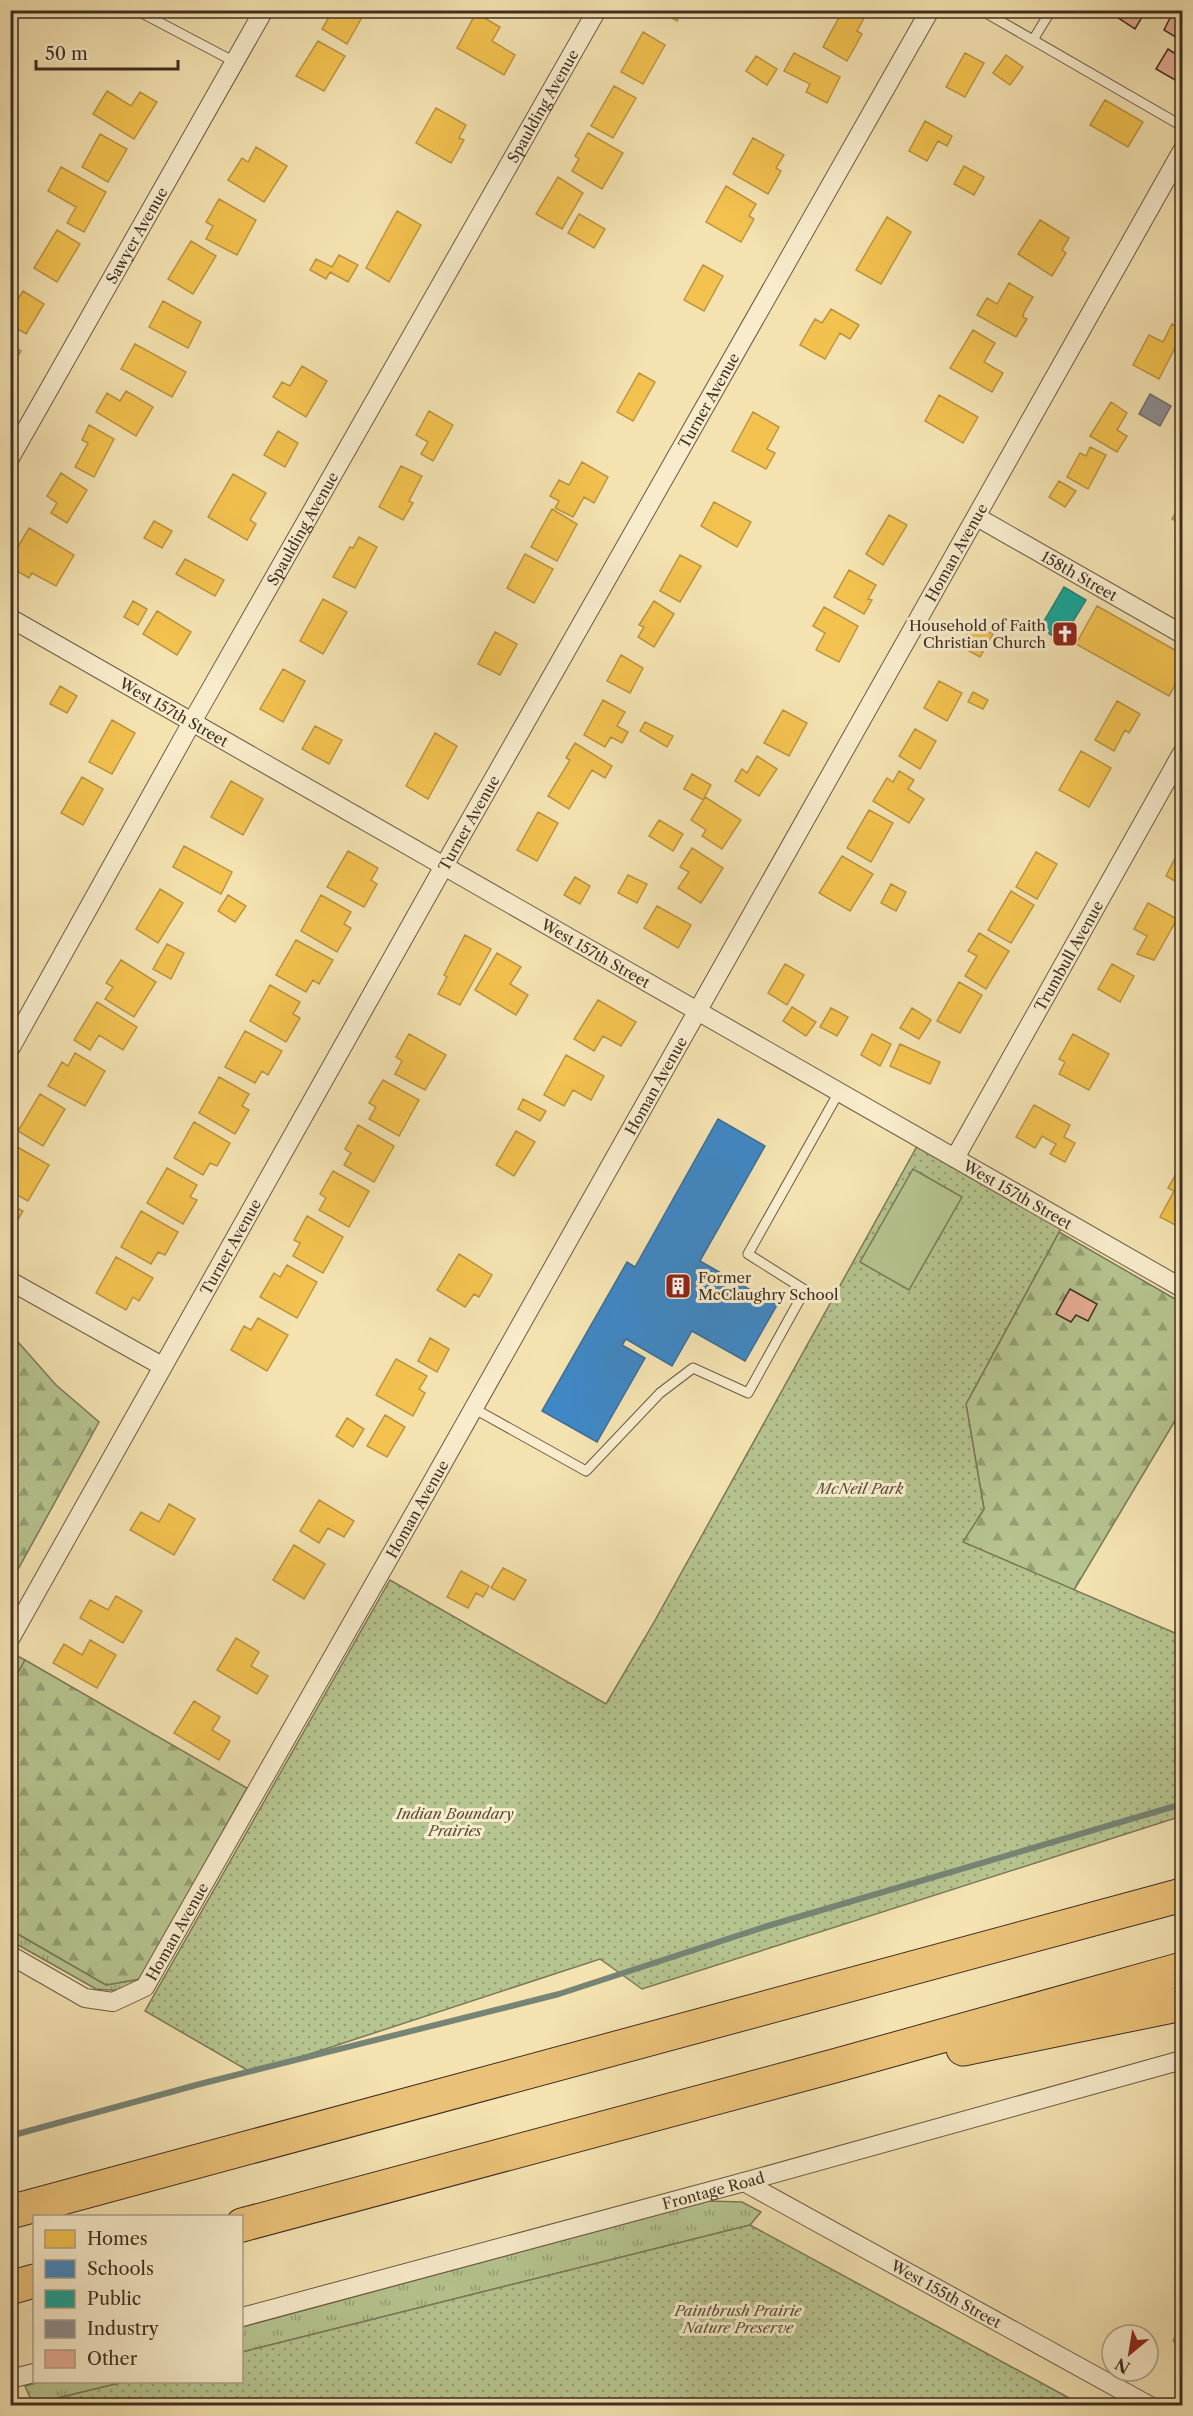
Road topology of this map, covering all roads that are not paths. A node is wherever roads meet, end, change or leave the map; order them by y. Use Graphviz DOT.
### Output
graph roads {
  1 [pos="136,10"];
  2 [pos="264,10"];
  3 [pos="597,10"];
  4 [pos="930,10"];
  5 [pos="981,10"];
  6 [pos="1050,12"];
  7 [pos="1033,40"];
  8 [pos="235,62"];
  9 [pos="1182,126"];
  10 [pos="1182,151"];
  11 [pos="10,458"];
  12 [pos="976,517"];
  13 [pos="10,618"];
  14 [pos="1182,634"];
  15 [pos="192,722"];
  16 [pos="1182,753"];
  17 [pos="444,866"];
  18 [pos="698,1011"];
  19 [pos="10,1049"];
  20 [pos="839,1092"];
  21 [pos="955,1158"];
  22 [pos="10,1281"];
  23 [pos="1182,1288"];
  24 [pos="162,1366"];
  25 [pos="473,1408"];
  26 [pos="10,1639"];
  27 [pos="1182,1874"];
  28 [pos="1182,1894"];
  29 [pos="966,1953"];
  30 [pos="10,1955"];
  31 [pos="1182,1969"];
  32 [pos="1182,2004"];
  33 [pos="1182,2060"];
  34 [pos="834,2066"];
  35 [pos="744,2181"];
  36 [pos="10,2212"];
  37 [pos="243,2225"];
  38 [pos="33,2281"];
  39 [pos="10,2288"];
  40 [pos="243,2317"];
  41 [pos="33,2373"];
  42 [pos="10,2379"];
  43 [pos="1150,2406"];
  1 -- 8 [label="lane"];
  2 -- 8 [label="street, Sawyer Avenue"];
  3 -- 15 [label="street, Spaulding Avenue"];
  4 -- 17 [label="street, Turner Avenue"];
  5 -- 7 [label="lane"];
  6 -- 7 [label="lane"];
  7 -- 9 [label="lane"];
  8 -- 11 [label="street, Sawyer Avenue"];
  10 -- 12 [label="street, Homan Avenue"];
  12 -- 14 [label="street, 158th Street"];
  12 -- 18 [label="street, Homan Avenue"];
  13 -- 15 [label="street, West 157th Street"];
  15 -- 17 [label="street, West 157th Street"];
  15 -- 19 [label="street, Spaulding Avenue"];
  16 -- 21 [label="street, Trumbull Avenue"];
  17 -- 18 [label="street, West 157th Street"];
  17 -- 24 [label="street, Turner Avenue"];
  18 -- 20 [label="street, West 157th Street"];
  18 -- 25 [label="street, Homan Avenue"];
  20 -- 21 [label="street, West 157th Street"];
  20 -- 25 [label="lane"];
  21 -- 23 [label="street, West 157th Street"];
  22 -- 24 [label="street"];
  24 -- 26 [label="street, Turner Avenue"];
  25 -- 30 [label="street, Homan Avenue"];
  27 -- 29 [label="highway"];
  28 -- 29 [label="highway"];
  29 -- 36 [label="highway"];
  31 -- 34 [label="highway"];
  32 -- 34 [label="highway"];
  33 -- 35 [label="street, Frontage Road"];
  34 -- 37 [label="highway"];
  35 -- 40 [label="street, Frontage Road"];
  35 -- 43 [label="street, West 155th Street"];
  38 -- 39 [label="highway"];
  41 -- 42 [label="street"];
}
